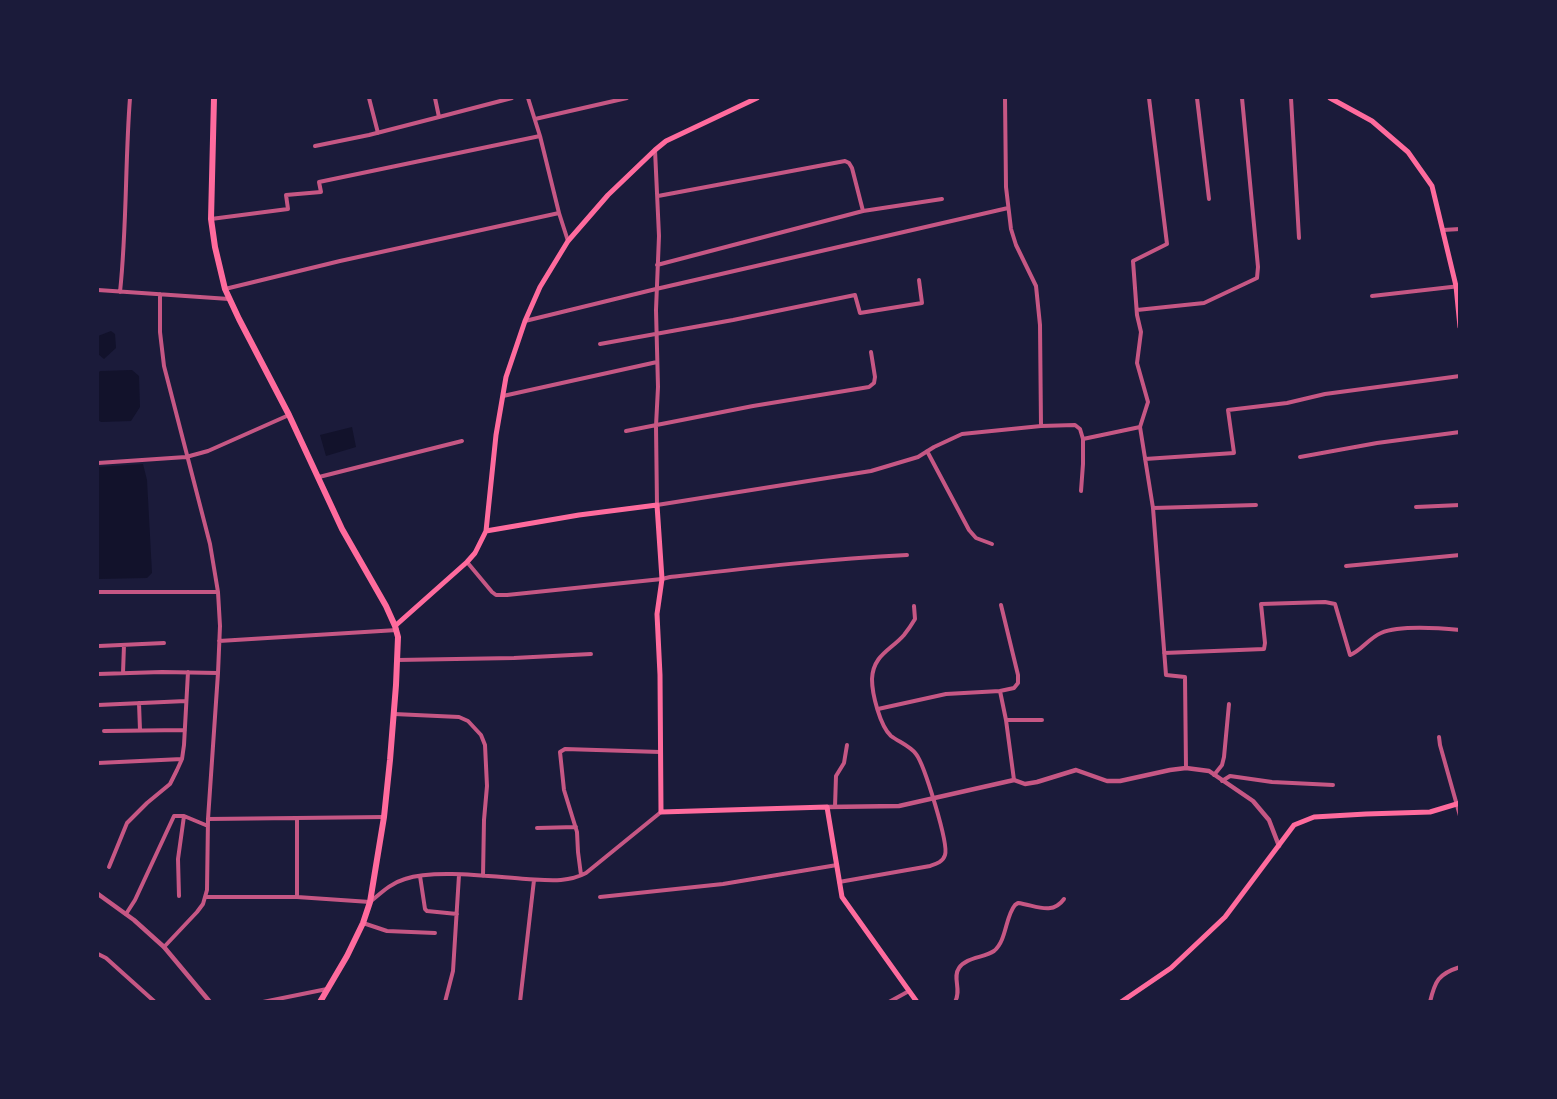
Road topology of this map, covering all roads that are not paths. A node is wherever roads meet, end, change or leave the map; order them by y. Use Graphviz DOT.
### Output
graph roads {
  1 [pos="130,98"];
  2 [pos="214,98"];
  3 [pos="369,98"];
  4 [pos="435,98"];
  5 [pos="512,98"];
  6 [pos="528,98"];
  7 [pos="627,98"];
  8 [pos="754,98"];
  9 [pos="1005,98"];
  10 [pos="1149,98"];
  11 [pos="1197,98"];
  12 [pos="1242,98"];
  13 [pos="1291,98"];
  14 [pos="1330,98"];
  15 [pos="439,117"];
  16 [pos="535,119"];
  17 [pos="378,133"];
  18 [pos="540,136"];
  19 [pos="315,146"];
  20 [pos="654,150"];
  21 [pos="658,196"];
  22 [pos="942,199"];
  23 [pos="1209,199"];
  24 [pos="1008,208"];
  25 [pos="862,211"];
  26 [pos="559,213"];
  27 [pos="211,219"];
  28 [pos="1460,229"];
  29 [pos="1443,230"];
  30 [pos="1298,238"];
  31 [pos="568,241"];
  32 [pos="657,265"];
  33 [pos="919,280"];
  34 [pos="1458,286"];
  35 [pos="225,288"];
  36 [pos="656,289"];
  37 [pos="98,290"];
  38 [pos="120,292"];
  39 [pos="160,294"];
  40 [pos="1372,296"];
  41 [pos="229,299"];
  42 [pos="1137,310"];
  43 [pos="525,321"];
  44 [pos="1460,327"];
  45 [pos="657,334"];
  46 [pos="600,344"];
  47 [pos="871,352"];
  48 [pos="657,362"];
  49 [pos="1460,376"];
  50 [pos="503,396"];
  51 [pos="289,415"];
  52 [pos="656,426"];
  53 [pos="1041,426"];
  54 [pos="1140,427"];
  55 [pos="626,431"];
  56 [pos="1460,432"];
  57 [pos="1083,439"];
  58 [pos="462,441"];
  59 [pos="927,451"];
  60 [pos="186,457"];
  61 [pos="1300,457"];
  62 [pos="1145,459"];
  63 [pos="98,463"];
  64 [pos="319,477"];
  65 [pos="1080,491"];
  66 [pos="1460,504"];
  67 [pos="657,505"];
  68 [pos="1256,505"];
  69 [pos="1416,506"];
  70 [pos="1153,508"];
  71 [pos="486,531"];
  72 [pos="992,544"];
  73 [pos="907,555"];
  74 [pos="1460,555"];
  75 [pos="467,562"];
  76 [pos="1346,566"];
  77 [pos="662,579"];
  78 [pos="98,592"];
  79 [pos="218,592"];
  80 [pos="914,606"];
  81 [pos="1001,606"];
  82 [pos="396,628"];
  83 [pos="1460,630"];
  84 [pos="219,642"];
  85 [pos="164,643"];
  86 [pos="124,645"];
  87 [pos="99,646"];
  88 [pos="1164,653"];
  89 [pos="591,654"];
  90 [pos="397,660"];
  91 [pos="188,672"];
  92 [pos="123,673"];
  93 [pos="218,673"];
  94 [pos="98,674"];
  95 [pos="1000,691"];
  96 [pos="186,701"];
  97 [pos="139,703"];
  98 [pos="1229,704"];
  99 [pos="98,705"];
  100 [pos="878,708"];
  101 [pos="394,714"];
  102 [pos="1006,720"];
  103 [pos="1042,720"];
  104 [pos="140,730"];
  105 [pos="185,730"];
  106 [pos="104,731"];
  107 [pos="1439,737"];
  108 [pos="847,745"];
  109 [pos="660,752"];
  110 [pos="182,759"];
  111 [pos="98,763"];
  112 [pos="1186,768"];
  113 [pos="1214,775"];
  114 [pos="1014,780"];
  115 [pos="1222,780"];
  116 [pos="1333,785"];
  117 [pos="932,799"];
  118 [pos="1458,804"];
  119 [pos="828,807"];
  120 [pos="835,807"];
  121 [pos="661,812"];
  122 [pos="184,816"];
  123 [pos="1460,816"];
  124 [pos="384,817"];
  125 [pos="297,818"];
  126 [pos="208,819"];
  127 [pos="208,826"];
  128 [pos="576,827"];
  129 [pos="537,828"];
  130 [pos="1278,846"];
  131 [pos="837,865"];
  132 [pos="109,867"];
  133 [pos="459,875"];
  134 [pos="581,875"];
  135 [pos="420,876"];
  136 [pos="483,876"];
  137 [pos="534,880"];
  138 [pos="840,882"];
  139 [pos="98,894"];
  140 [pos="179,896"];
  141 [pos="206,897"];
  142 [pos="297,897"];
  143 [pos="600,897"];
  144 [pos="1064,899"];
  145 [pos="370,902"];
  146 [pos="126,914"];
  147 [pos="457,914"];
  148 [pos="363,923"];
  149 [pos="435,933"];
  150 [pos="164,947"];
  151 [pos="98,954"];
  152 [pos="1460,967"];
  153 [pos="328,989"];
  154 [pos="909,991"];
  155 [pos="154,1002"];
  156 [pos="210,1002"];
  157 [pos="263,1002"];
  158 [pos="320,1002"];
  159 [pos="446,1002"];
  160 [pos="520,1002"];
  161 [pos="889,1002"];
  162 [pos="917,1002"];
  163 [pos="955,1002"];
  164 [pos="1121,1002"];
  165 [pos="1430,1002"];
  1 -- 38 [label="street"];
  2 -- 27 [label="highway"];
  3 -- 17 [label="street"];
  4 -- 15 [label="street"];
  5 -- 15 [label="street"];
  6 -- 16 [label="street"];
  7 -- 16 [label="street"];
  8 -- 20 [label="main road"];
  9 -- 24 [label="street"];
  10 -- 42 [label="street"];
  11 -- 23 [label="street"];
  12 -- 42 [label="street"];
  13 -- 30 [label="street"];
  14 -- 29 [label="main road"];
  15 -- 17 [label="street"];
  16 -- 18 [label="street"];
  17 -- 19 [label="street"];
  18 -- 26 [label="street"];
  18 -- 27 [label="street"];
  20 -- 21 [label="street"];
  20 -- 31 [label="main road"];
  21 -- 25 [label="street"];
  21 -- 32 [label="street"];
  22 -- 25 [label="street"];
  24 -- 36 [label="street"];
  24 -- 53 [label="street"];
  25 -- 32 [label="street"];
  26 -- 31 [label="street"];
  26 -- 35 [label="street"];
  27 -- 35 [label="highway"];
  28 -- 29 [label="street"];
  29 -- 34 [label="main road"];
  31 -- 43 [label="main road"];
  32 -- 36 [label="street"];
  33 -- 45 [label="street"];
  34 -- 40 [label="street"];
  34 -- 44 [label="main road"];
  35 -- 41 [label="highway"];
  36 -- 43 [label="street"];
  36 -- 45 [label="street"];
  37 -- 38 [label="street"];
  38 -- 39 [label="street"];
  39 -- 41 [label="street"];
  39 -- 60 [label="street"];
  41 -- 51 [label="highway"];
  42 -- 54 [label="street"];
  43 -- 50 [label="main road"];
  45 -- 46 [label="street"];
  45 -- 48 [label="street"];
  47 -- 52 [label="street"];
  48 -- 50 [label="street"];
  48 -- 52 [label="street"];
  49 -- 62 [label="street"];
  50 -- 71 [label="main road"];
  51 -- 60 [label="street"];
  51 -- 64 [label="highway"];
  52 -- 55 [label="street"];
  52 -- 67 [label="street"];
  53 -- 57 [label="street"];
  53 -- 59 [label="street"];
  54 -- 57 [label="street"];
  54 -- 62 [label="street"];
  56 -- 61 [label="street"];
  57 -- 65 [label="street"];
  58 -- 64 [label="street"];
  59 -- 67 [label="street"];
  59 -- 72 [label="street"];
  60 -- 63 [label="street"];
  60 -- 79 [label="street"];
  62 -- 70 [label="street"];
  64 -- 82 [label="highway"];
  66 -- 69 [label="street"];
  67 -- 71 [label="main road"];
  67 -- 77 [label="main road"];
  68 -- 70 [label="street"];
  70 -- 88 [label="street"];
  71 -- 75 [label="main road"];
  73 -- 77 [label="street"];
  74 -- 76 [label="street"];
  75 -- 77 [label="street"];
  75 -- 82 [label="main road"];
  77 -- 109 [label="main road"];
  78 -- 79 [label="street"];
  79 -- 84 [label="street"];
  80 -- 100 [label="street"];
  81 -- 95 [label="street"];
  82 -- 84 [label="street"];
  82 -- 90 [label="highway"];
  83 -- 88 [label="street"];
  84 -- 93 [label="street"];
  85 -- 86 [label="street"];
  86 -- 87 [label="street"];
  86 -- 92 [label="street"];
  88 -- 112 [label="street"];
  89 -- 90 [label="street"];
  90 -- 101 [label="highway"];
  91 -- 92 [label="street"];
  91 -- 93 [label="street"];
  91 -- 96 [label="street"];
  92 -- 94 [label="street"];
  93 -- 126 [label="street"];
  95 -- 100 [label="street"];
  95 -- 102 [label="street"];
  96 -- 97 [label="street"];
  96 -- 105 [label="street"];
  97 -- 99 [label="street"];
  97 -- 104 [label="street"];
  98 -- 113 [label="street"];
  100 -- 117 [label="street"];
  101 -- 124 [label="highway"];
  101 -- 136 [label="street"];
  102 -- 103 [label="street"];
  102 -- 114 [label="street"];
  104 -- 105 [label="street"];
  104 -- 106 [label="street"];
  105 -- 110 [label="street"];
  107 -- 118 [label="street"];
  108 -- 120 [label="street"];
  109 -- 121 [label="main road"];
  109 -- 128 [label="street"];
  110 -- 111 [label="street"];
  110 -- 132 [label="street"];
  112 -- 113 [label="street"];
  112 -- 114 [label="street"];
  113 -- 115 [label="street"];
  114 -- 117 [label="street"];
  115 -- 116 [label="street"];
  115 -- 130 [label="street"];
  117 -- 120 [label="street"];
  117 -- 138 [label="street"];
  118 -- 123 [label="street"];
  118 -- 130 [label="main road"];
  119 -- 120 [label="street"];
  119 -- 121 [label="main road"];
  119 -- 131 [label="main road"];
  121 -- 134 [label="street"];
  122 -- 127 [label="street"];
  122 -- 140 [label="street"];
  122 -- 146 [label="street"];
  124 -- 125 [label="street"];
  124 -- 145 [label="highway"];
  125 -- 126 [label="street"];
  125 -- 142 [label="street"];
  126 -- 127 [label="street"];
  127 -- 141 [label="street"];
  128 -- 129 [label="street"];
  128 -- 134 [label="street"];
  130 -- 164 [label="main road"];
  131 -- 138 [label="main road"];
  131 -- 143 [label="street"];
  133 -- 135 [label="street"];
  133 -- 136 [label="street"];
  133 -- 147 [label="street"];
  134 -- 137 [label="street"];
  135 -- 145 [label="street"];
  135 -- 147 [label="street"];
  136 -- 137 [label="street"];
  137 -- 160 [label="street"];
  138 -- 154 [label="main road"];
  139 -- 146 [label="street"];
  141 -- 142 [label="street"];
  141 -- 150 [label="street"];
  142 -- 145 [label="street"];
  144 -- 163 [label="street"];
  145 -- 148 [label="highway"];
  146 -- 150 [label="street"];
  147 -- 159 [label="street"];
  148 -- 149 [label="street"];
  148 -- 153 [label="highway"];
  150 -- 156 [label="street"];
  151 -- 155 [label="street"];
  152 -- 165 [label="street"];
  153 -- 157 [label="street"];
  153 -- 158 [label="highway"];
  154 -- 161 [label="street"];
  154 -- 162 [label="main road"];
}
